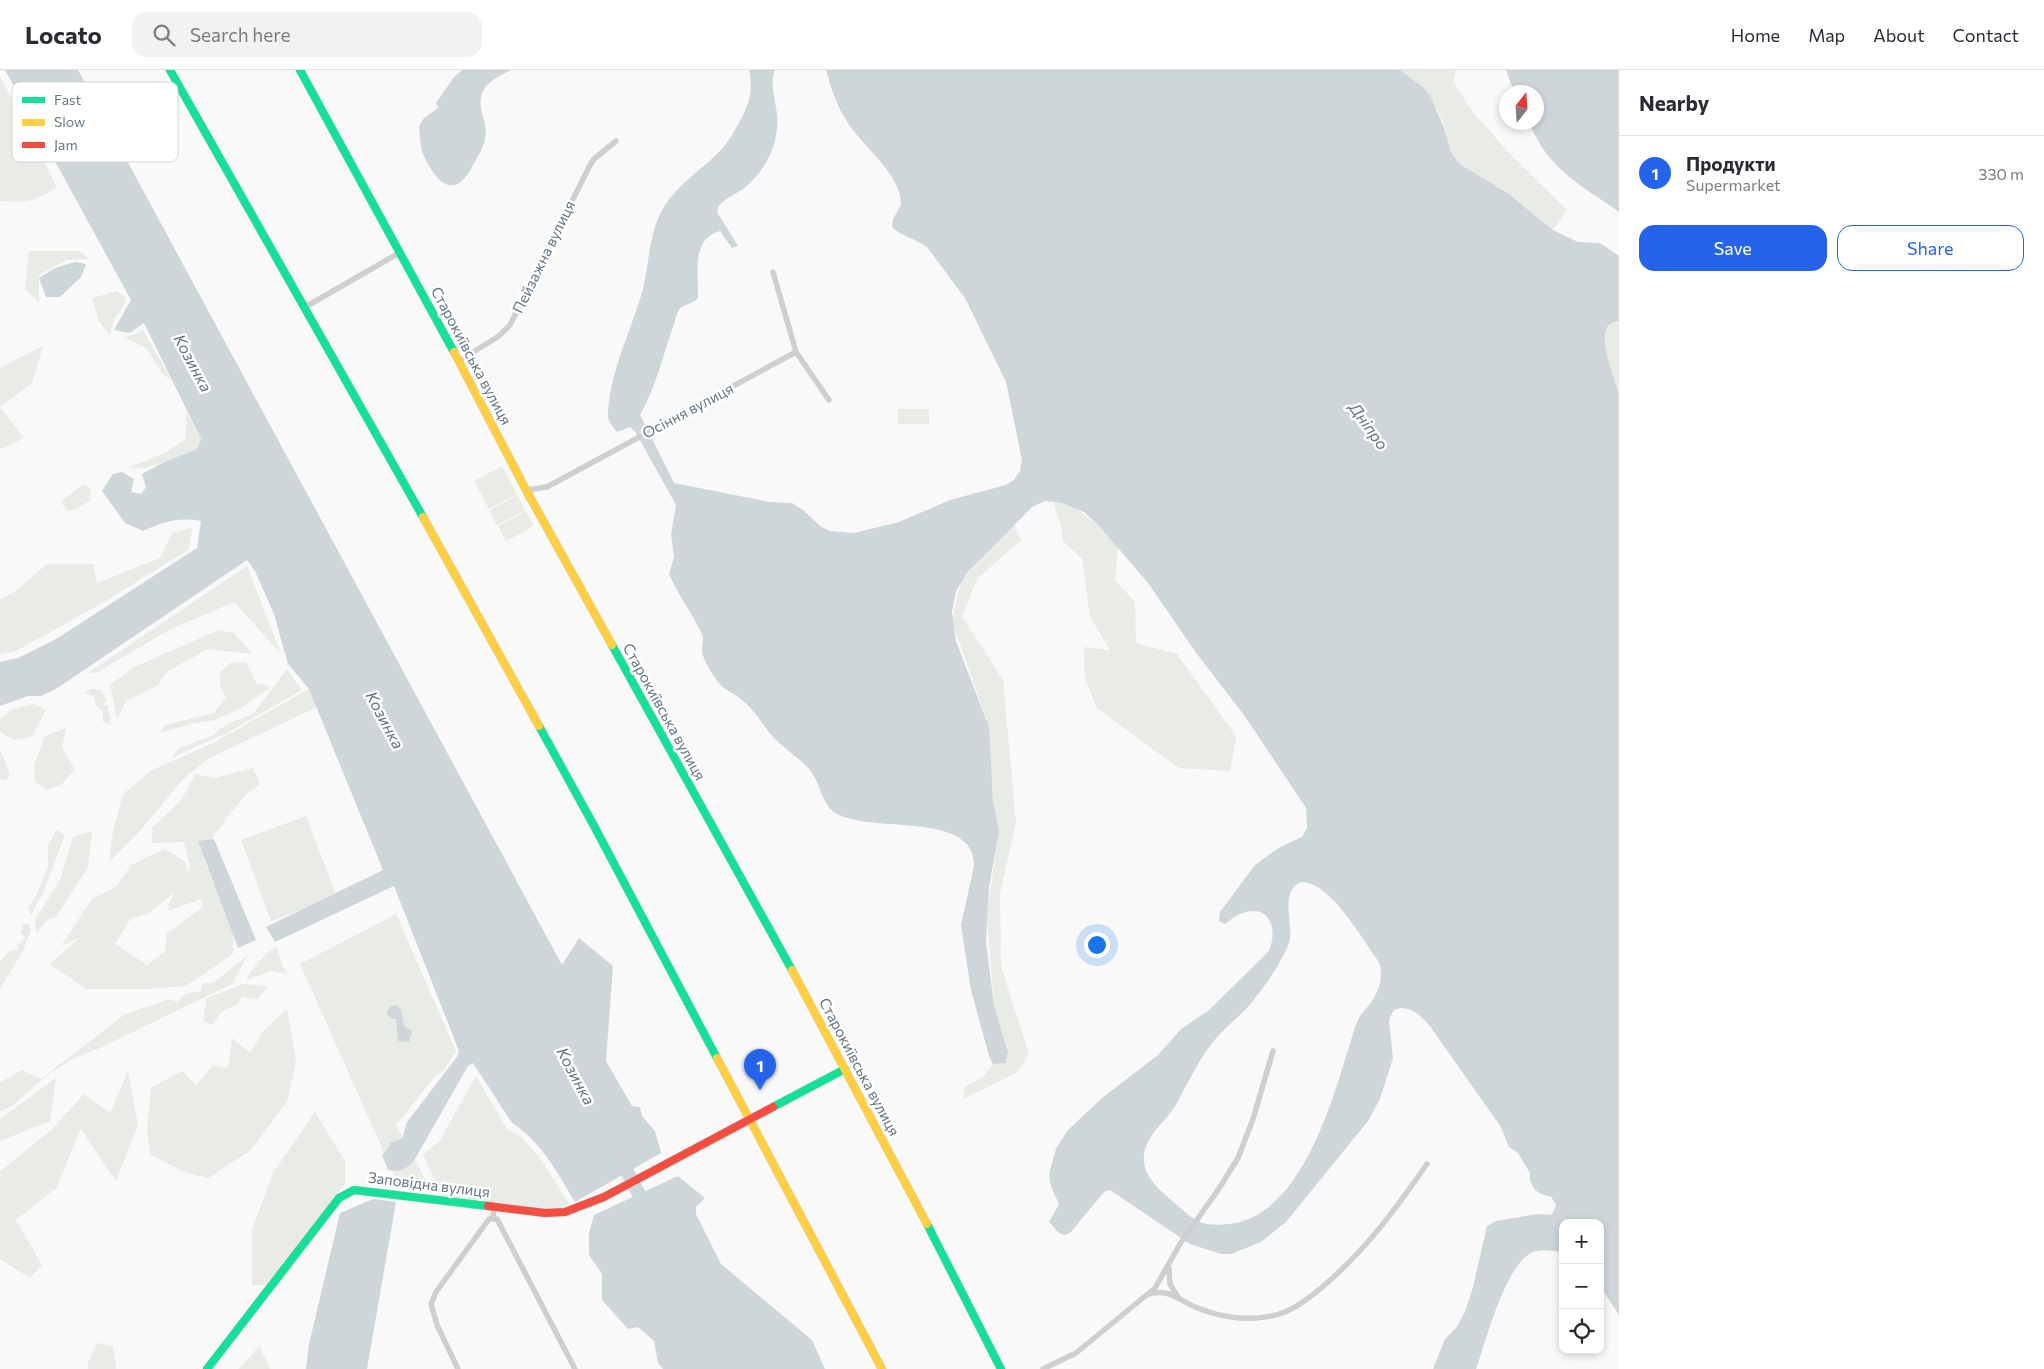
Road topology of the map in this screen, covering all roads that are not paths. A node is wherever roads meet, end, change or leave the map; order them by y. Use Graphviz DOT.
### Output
graph roads {
  1 [pos="170,70"];
  2 [pos="300,70"];
  3 [pos="177,82"];
  4 [pos="178,85"];
  5 [pos="616,142"];
  6 [pos="399,253"];
  7 [pos="773,272"];
  8 [pos="307,306"];
  9 [pos="796,352"];
  10 [pos="459,361"];
  11 [pos="829,400"];
  12 [pos="526,490"];
  13 [pos="1273,1051"];
  14 [pos="845,1069"];
  15 [pos="749,1119"];
  16 [pos="1427,1164"];
  17 [pos="494,1207"];
  18 [pos="493,1219"];
  19 [pos="1169,1267"];
  20 [pos="1180,1298"];
  21 [pos="1137,1302"];
  22 [pos="207,1369"];
  23 [pos="458,1369"];
  24 [pos="575,1369"];
  25 [pos="882,1369"];
  26 [pos="1001,1369"];
  27 [pos="1043,1369"];
  1 -- 3 [label="street"];
  2 -- 6 [label="street, Старокиївська вулиця"];
  4 -- 15 [label="street"];
  5 -- 10 [label="street, Пейзажна вулиця"];
  6 -- 8 [label="street"];
  6 -- 10 [label="street, Старокиївська вулиця"];
  7 -- 9 [label="street"];
  9 -- 11 [label="street"];
  9 -- 12 [label="street, Осіння вулиця"];
  10 -- 12 [label="street, Старокиївська вулиця"];
  12 -- 14 [label="street, Старокиївська вулиця"];
  13 -- 19 [label="street"];
  14 -- 15 [label="street, Заповідна вулиця"];
  14 -- 26 [label="street, Старокиївська вулиця"];
  15 -- 17 [label="street, Заповідна вулиця"];
  15 -- 25 [label="street"];
  16 -- 20 [label="street"];
  17 -- 18 [label="street"];
  17 -- 22 [label="street, Заповідна вулиця"];
  18 -- 23 [label="street"];
  18 -- 24 [label="street"];
  19 -- 20 [label="street"];
  19 -- 21 [label="street"];
  20 -- 21 [label="street"];
  21 -- 27 [label="street"];
}
